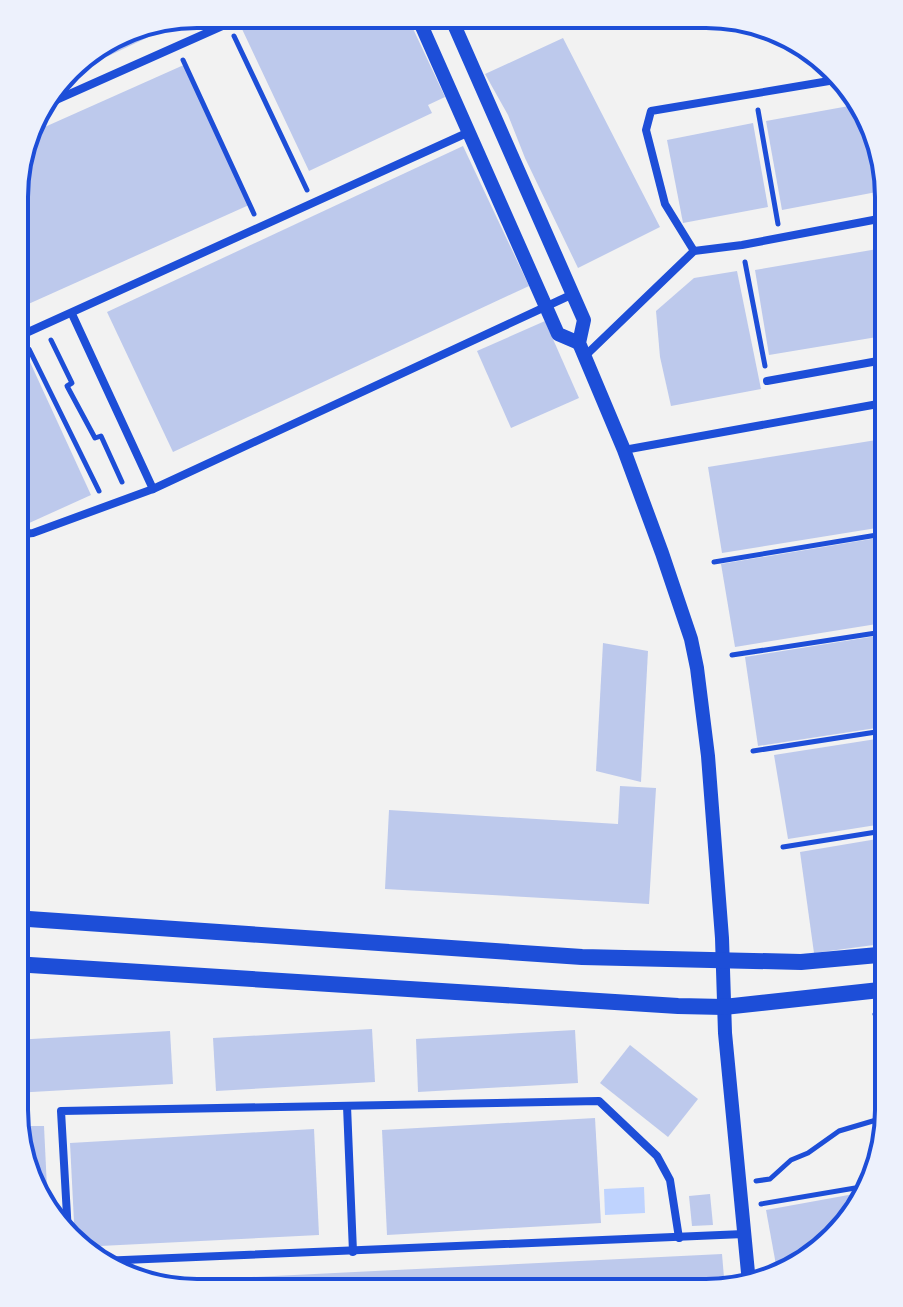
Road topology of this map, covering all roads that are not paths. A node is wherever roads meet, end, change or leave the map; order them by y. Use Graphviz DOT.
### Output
graph roads {
  1 [pos="216,28"];
  2 [pos="423,28"];
  3 [pos="456,28"];
  4 [pos="828,81"];
  5 [pos="60,98"];
  6 [pos="469,132"];
  7 [pos="875,220"];
  8 [pos="694,251"];
  9 [pos="573,294"];
  10 [pos="546,306"];
  11 [pos="72,314"];
  12 [pos="28,333"];
  13 [pos="582,349"];
  14 [pos="875,362"];
  15 [pos="767,381"];
  16 [pos="875,405"];
  17 [pos="624,450"];
  18 [pos="153,489"];
  19 [pos="28,534"];
  20 [pos="28,919"];
  21 [pos="875,955"];
  22 [pos="723,961"];
  23 [pos="28,965"];
  24 [pos="875,991"];
  25 [pos="724,1007"];
  26 [pos="347,1106"];
  27 [pos="67,1217"];
  28 [pos="744,1234"];
  29 [pos="679,1238"];
  30 [pos="353,1252"];
  31 [pos="121,1260"];
  32 [pos="748,1273"];
  1 -- 5 [label="street"];
  2 -- 6 [label="street"];
  3 -- 9 [label="street"];
  4 -- 8 [label="street"];
  6 -- 10 [label="street"];
  6 -- 11 [label="street"];
  7 -- 8 [label="street"];
  8 -- 13 [label="street"];
  9 -- 10 [label="street"];
  9 -- 13 [label="street"];
  10 -- 13 [label="street"];
  10 -- 18 [label="street"];
  11 -- 12 [label="street"];
  11 -- 18 [label="street"];
  13 -- 17 [label="street"];
  14 -- 15 [label="street"];
  16 -- 17 [label="street"];
  17 -- 22 [label="street"];
  18 -- 19 [label="street"];
  20 -- 22 [label="main road"];
  21 -- 22 [label="main road"];
  22 -- 25 [label="street"];
  23 -- 25 [label="main road"];
  24 -- 25 [label="main road"];
  25 -- 28 [label="street"];
  26 -- 27 [label="street"];
  26 -- 29 [label="street"];
  26 -- 30 [label="street"];
  28 -- 29 [label="street"];
  28 -- 32 [label="street"];
  29 -- 30 [label="street"];
  30 -- 31 [label="street"];
}
